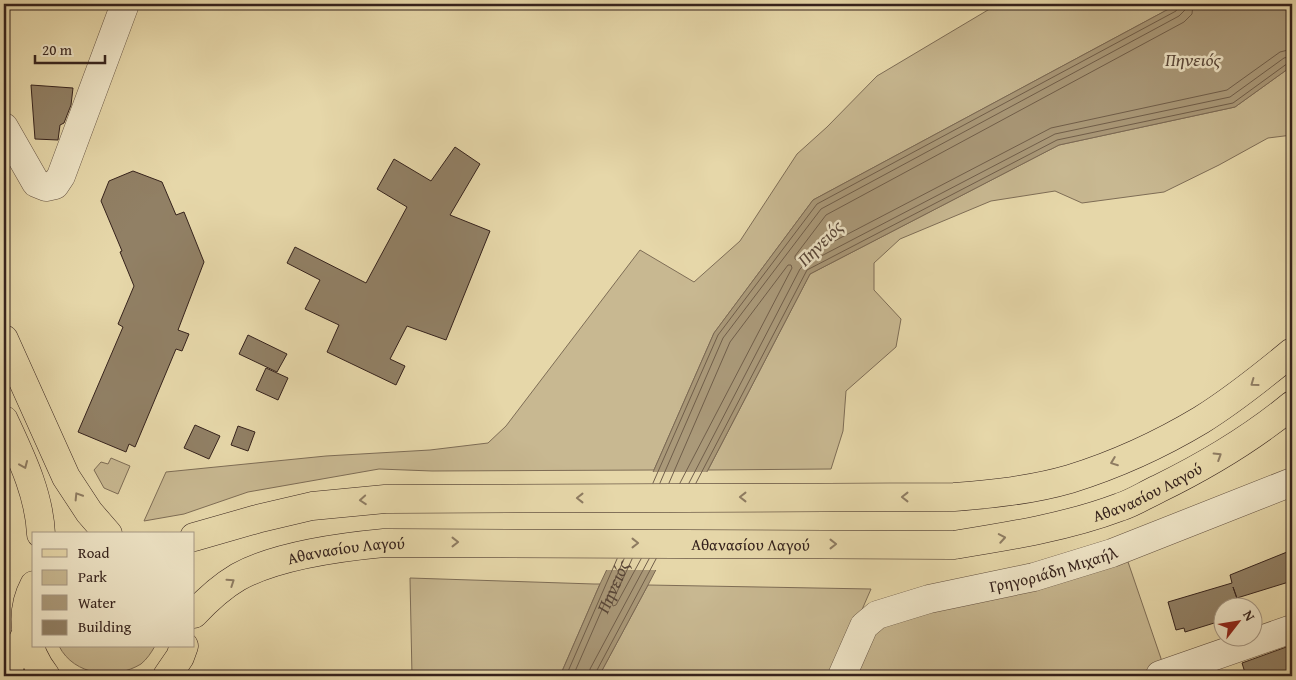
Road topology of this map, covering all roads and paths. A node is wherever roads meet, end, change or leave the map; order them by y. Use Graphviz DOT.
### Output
graph roads {
  1 [pos="125,4"];
  2 [pos="4,128"];
  3 [pos="4,339"];
  4 [pos="1292,352"];
  5 [pos="1292,405"];
  6 [pos="4,420"];
  7 [pos="1292,482"];
  8 [pos="42,532"];
  9 [pos="106,532"];
  10 [pos="195,537"];
  11 [pos="32,591"];
  12 [pos="195,613"];
  13 [pos="1292,629"];
  14 [pos="26,634"];
  15 [pos="183,648"];
  16 [pos="1171,674"];
  17 [pos="4,676"];
  18 [pos="46,676"];
  19 [pos="166,676"];
  20 [pos="842,676"];
  1 -- 2 [label="street"];
  9 -- 3 [label="main road, one-way"];
  4 -- 10 [label="main road, one-way"];
  12 -- 5 [label="main road, Αθανασίου Λαγού, one-way"];
  6 -- 8 [label="main road, one-way"];
  7 -- 20 [label="street, Γρηγοριάδη Μιχαήλ"];
  11 -- 14 [label="main road"];
  13 -- 16 [label="street"];
  14 -- 17 [label="main road"];
  14 -- 18 [label="main road"];
  15 -- 19 [label="main road"];
}
